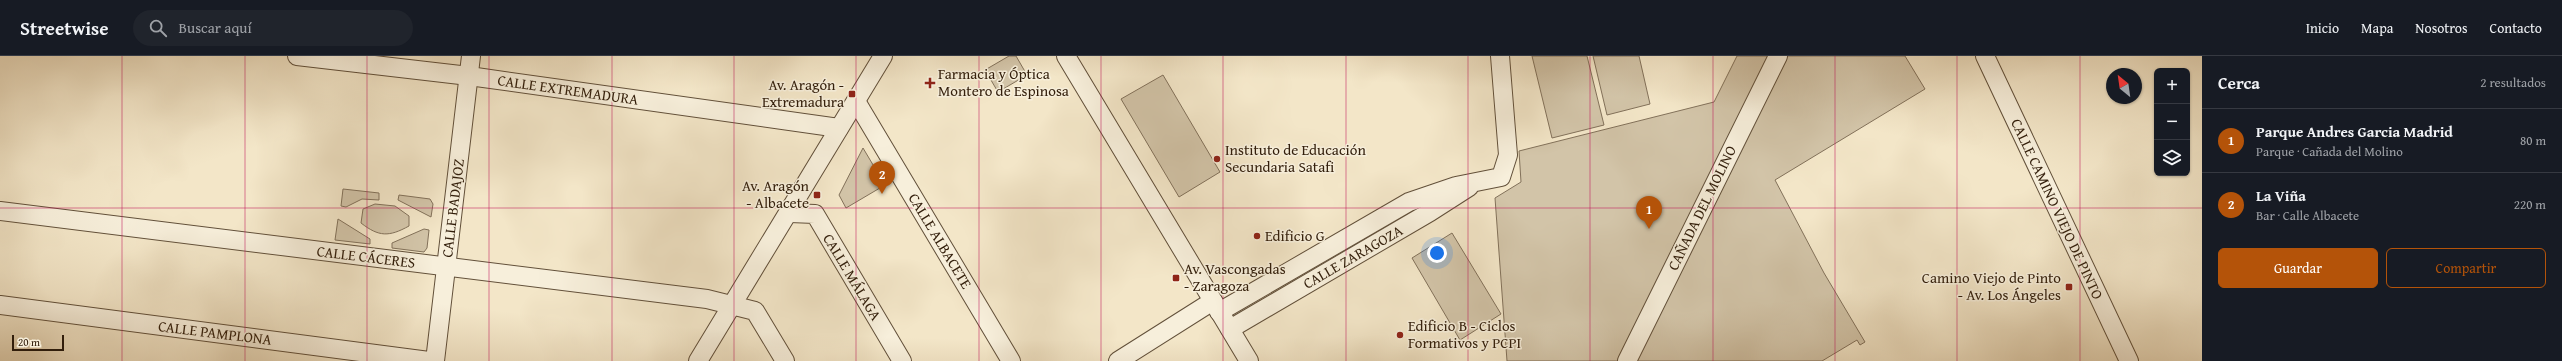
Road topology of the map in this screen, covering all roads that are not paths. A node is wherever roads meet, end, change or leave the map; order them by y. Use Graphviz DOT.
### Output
graph roads {
  1 [pos="297,56"];
  2 [pos="472,56"];
  3 [pos="883,56"];
  4 [pos="1066,56"];
  5 [pos="1500,56"];
  6 [pos="1778,56"];
  7 [pos="1985,56"];
  8 [pos="469,76"];
  9 [pos="856,101"];
  10 [pos="839,128"];
  11 [pos="1474,183"];
  12 [pos="0,211"];
  13 [pos="790,213"];
  14 [pos="446,267"];
  15 [pos="0,305"];
  16 [pos="732,306"];
  17 [pos="1216,306"];
  18 [pos="1230,328"];
  19 [pos="430,361"];
  20 [pos="435,361"];
  21 [pos="698,361"];
  22 [pos="785,361"];
  23 [pos="902,361"];
  24 [pos="1011,361"];
  25 [pos="1118,361"];
  26 [pos="1249,361"];
  27 [pos="1627,361"];
  28 [pos="2129,361"];
  1 -- 8 [label="street, CALLE EXTREMADURA"];
  2 -- 8 [label="street, CALLE BADAJOZ"];
  3 -- 9 [label="street"];
  4 -- 17 [label="street"];
  5 -- 11 [label="street, CALLE ZARAGOZA"];
  6 -- 27 [label="street, CAÑADA DEL MOLINO"];
  7 -- 28 [label="street, CALLE CAMINO VIEJO DE PINTO"];
  8 -- 10 [label="street, CALLE EXTREMADURA"];
  8 -- 14 [label="street, CALLE BADAJOZ"];
  9 -- 10 [label="street"];
  9 -- 24 [label="street, CALLE ALBACETE"];
  10 -- 13 [label="street"];
  11 -- 17 [label="street, CALLE ZARAGOZA"];
  11 -- 18 [label="street, CALLE ZARAGOZA"];
  12 -- 14 [label="street, CALLE CÁCERES"];
  13 -- 16 [label="street"];
  13 -- 23 [label="street, CALLE MÁLAGA"];
  14 -- 16 [label="street, CALLE CÁCERES"];
  14 -- 20 [label="street, CALLE BADAJOZ"];
  15 -- 19 [label="street, CALLE PAMPLONA"];
  16 -- 21 [label="street"];
  16 -- 22 [label="street, CALLE CÁCERES"];
  17 -- 18 [label="street"];
  17 -- 25 [label="street, CALLE ZARAGOZA"];
  18 -- 26 [label="street"];
}
